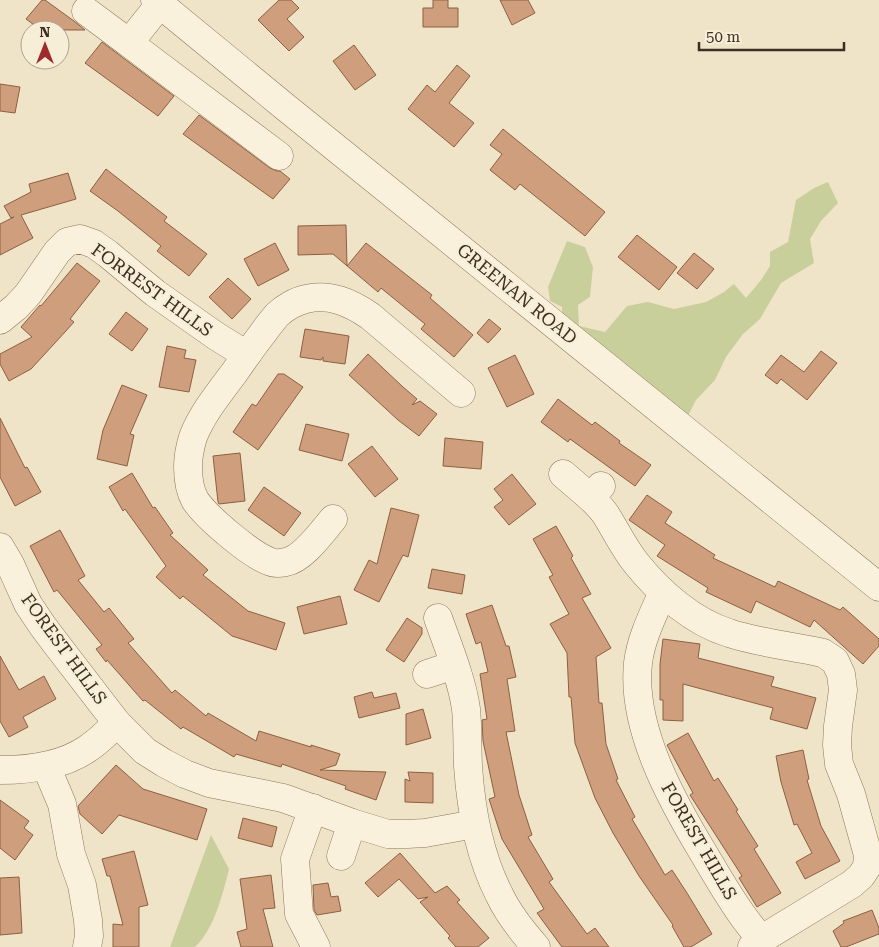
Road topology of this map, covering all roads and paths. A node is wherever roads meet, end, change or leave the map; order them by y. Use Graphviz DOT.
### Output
graph roads {
  1 [pos="157,2"];
  2 [pos="86,11"];
  3 [pos="129,43"];
  4 [pos="279,156"];
  5 [pos="0,320"];
  6 [pos="248,353"];
  7 [pos="461,393"];
  8 [pos="563,474"];
  9 [pos="333,519"];
  10 [pos="0,547"];
  11 [pos="879,587"];
  12 [pos="663,592"];
  13 [pos="438,618"];
  14 [pos="454,665"];
  15 [pos="427,674"];
  16 [pos="117,723"];
  17 [pos="46,766"];
  18 [pos="0,770"];
  19 [pos="313,808"];
  20 [pos="352,823"];
  21 [pos="476,824"];
  22 [pos="341,856"];
  23 [pos="873,868"];
  24 [pos="757,943"];
  25 [pos="87,947"];
  26 [pos="316,947"];
  27 [pos="536,947"];
  1 -- 3 [label="street"];
  1 -- 11 [label="street, GREENAN ROAD"];
  2 -- 3 [label="street"];
  3 -- 4 [label="street"];
  5 -- 6 [label="street, FORREST HILLS"];
  6 -- 7 [label="street"];
  6 -- 9 [label="street"];
  8 -- 12 [label="street, FOREST HILLS"];
  10 -- 16 [label="street, FOREST HILLS"];
  12 -- 23 [label="street, FOREST HILLS"];
  12 -- 24 [label="street, FOREST HILLS"];
  13 -- 14 [label="street"];
  14 -- 15 [label="street"];
  14 -- 21 [label="street"];
  16 -- 17 [label="street, FOREST HILLS"];
  16 -- 19 [label="street, FOREST HILLS"];
  17 -- 18 [label="street, FOREST HILLS"];
  17 -- 25 [label="street"];
  19 -- 20 [label="street, FOREST HILLS"];
  19 -- 26 [label="street"];
  20 -- 21 [label="street, FOREST HILLS"];
  20 -- 22 [label="street"];
  21 -- 27 [label="street"];
  23 -- 24 [label="street, FOREST HILLS"];
}
